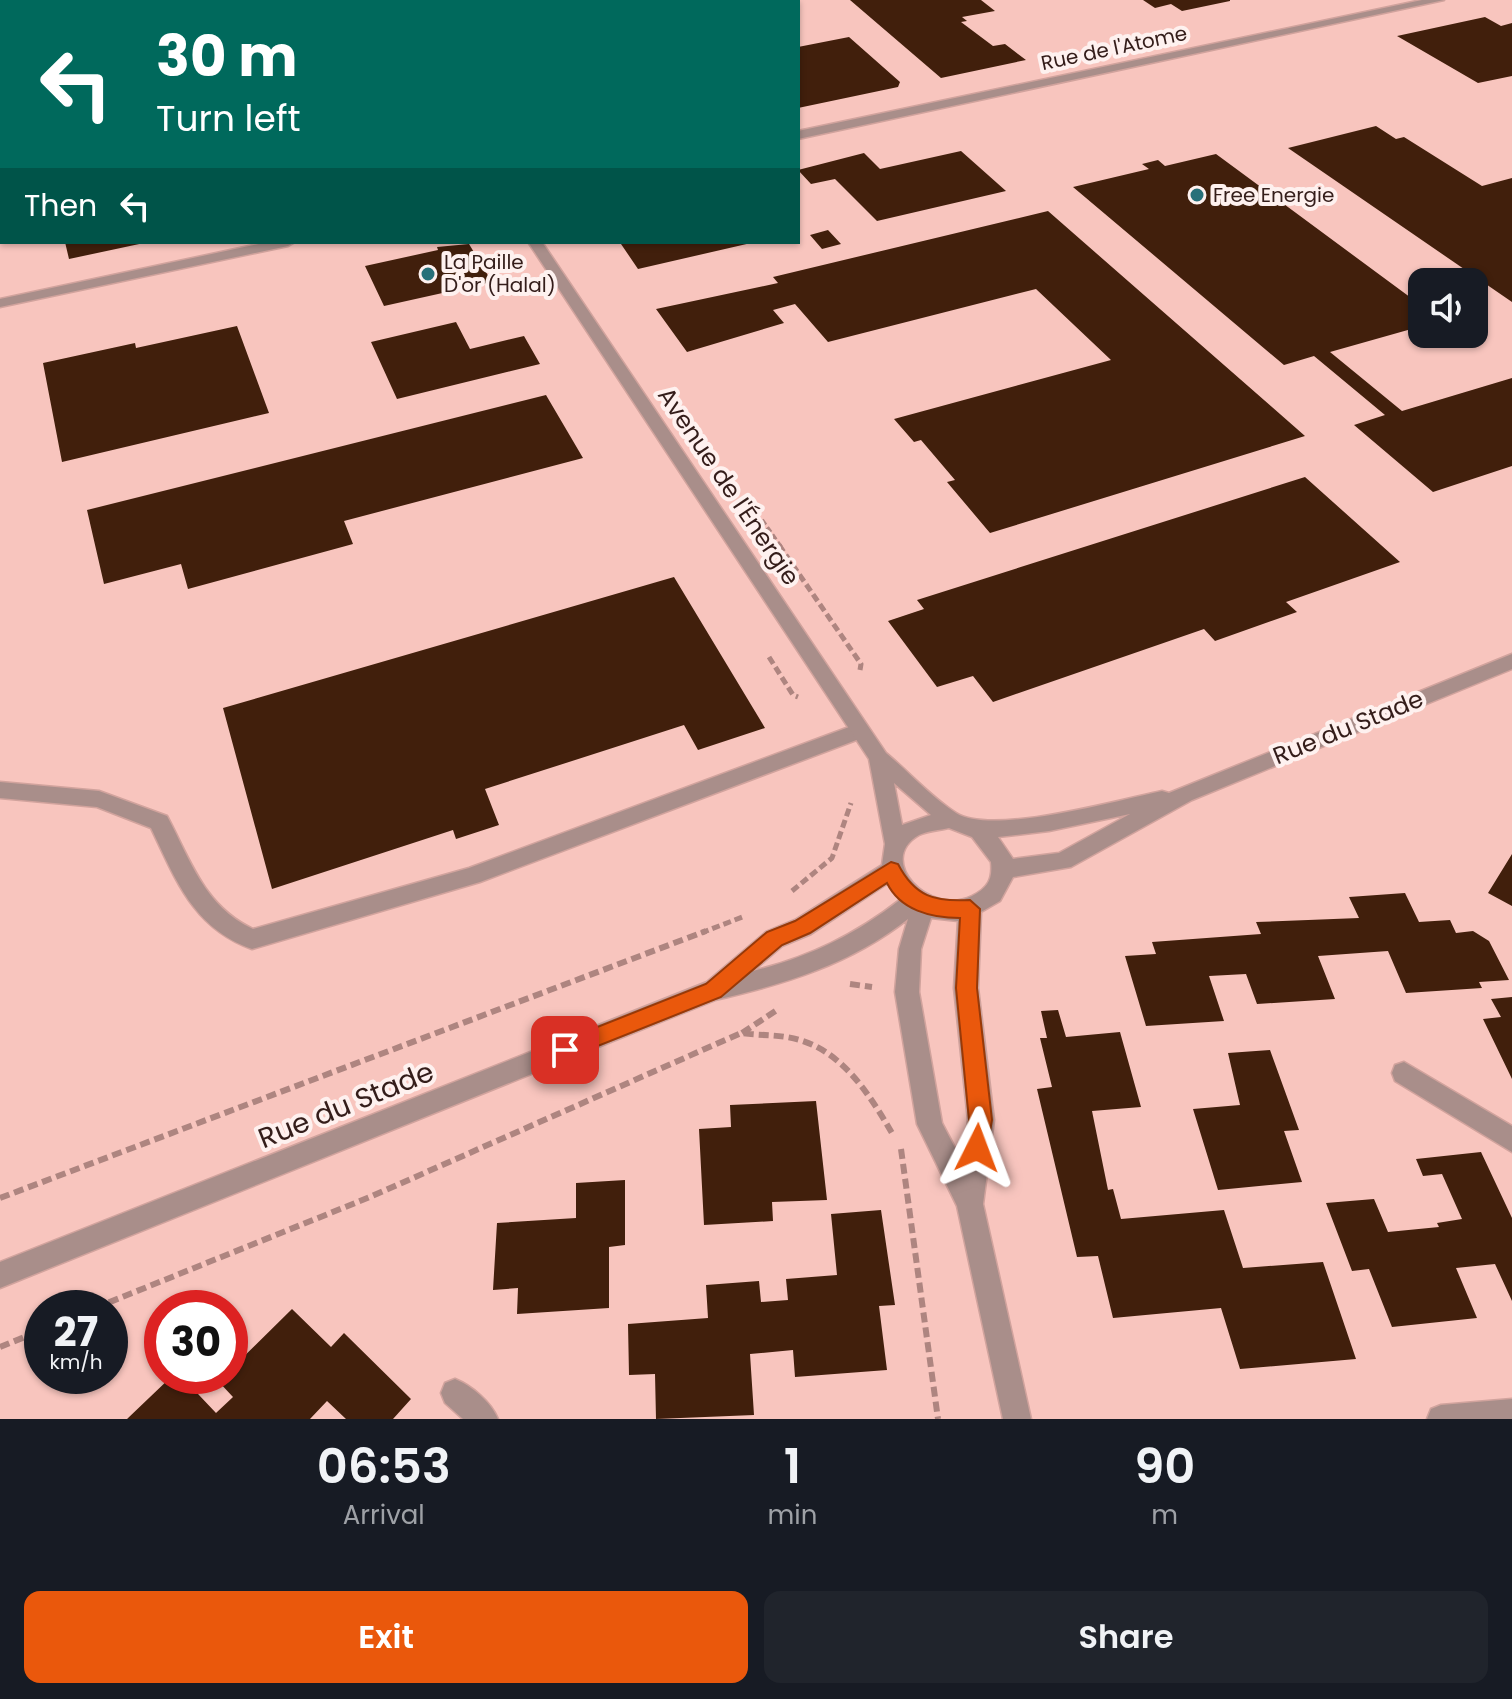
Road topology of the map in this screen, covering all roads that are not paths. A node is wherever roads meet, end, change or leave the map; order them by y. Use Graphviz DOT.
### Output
graph roads {
  1 [pos="1438,0"];
  2 [pos="800,135"];
  3 [pos="279,244"];
  4 [pos="536,244"];
  5 [pos="0,303"];
  6 [pos="1512,661"];
  7 [pos="860,731"];
  8 [pos="879,758"];
  9 [pos="0,790"];
  10 [pos="1185,794"];
  11 [pos="950,820"];
  12 [pos="980,831"];
  13 [pos="895,843"];
  14 [pos="1004,869"];
  15 [pos="891,870"];
  16 [pos="919,903"];
  17 [pos="970,909"];
  18 [pos="713,990"];
  19 [pos="1404,1073"];
  20 [pos="1512,1140"];
  21 [pos="970,1204"];
  22 [pos="0,1275"];
  23 [pos="455,1393"];
  24 [pos="1512,1413"];
  25 [pos="484,1419"];
  26 [pos="1017,1419"];
  27 [pos="1441,1419"];
  1 -- 2 [label="street, Rue de l'Atome"];
  3 -- 5 [label="street"];
  4 -- 7 [label="street, Avenue de l'Énergie"];
  6 -- 10 [label="street, Rue du Stade"];
  7 -- 8 [label="street, Avenue de l'Énergie"];
  7 -- 9 [label="street"];
  8 -- 11 [label="street, Avenue de l'Énergie"];
  8 -- 13 [label="street, Avenue de l'Énergie"];
  10 -- 12 [label="street, Rue du Stade"];
  10 -- 14 [label="street, Rue du Stade"];
  11 -- 12 [label="street"];
  11 -- 13 [label="street"];
  12 -- 14 [label="street"];
  13 -- 15 [label="street"];
  14 -- 17 [label="street"];
  15 -- 16 [label="street"];
  15 -- 18 [label="street, Rue du Stade"];
  16 -- 17 [label="street"];
  16 -- 18 [label="street, Rue du Stade"];
  16 -- 21 [label="street"];
  17 -- 21 [label="street"];
  18 -- 22 [label="street, Rue du Stade"];
  19 -- 20 [label="street"];
  21 -- 26 [label="street"];
  23 -- 25 [label="street"];
  24 -- 27 [label="street"];
}
